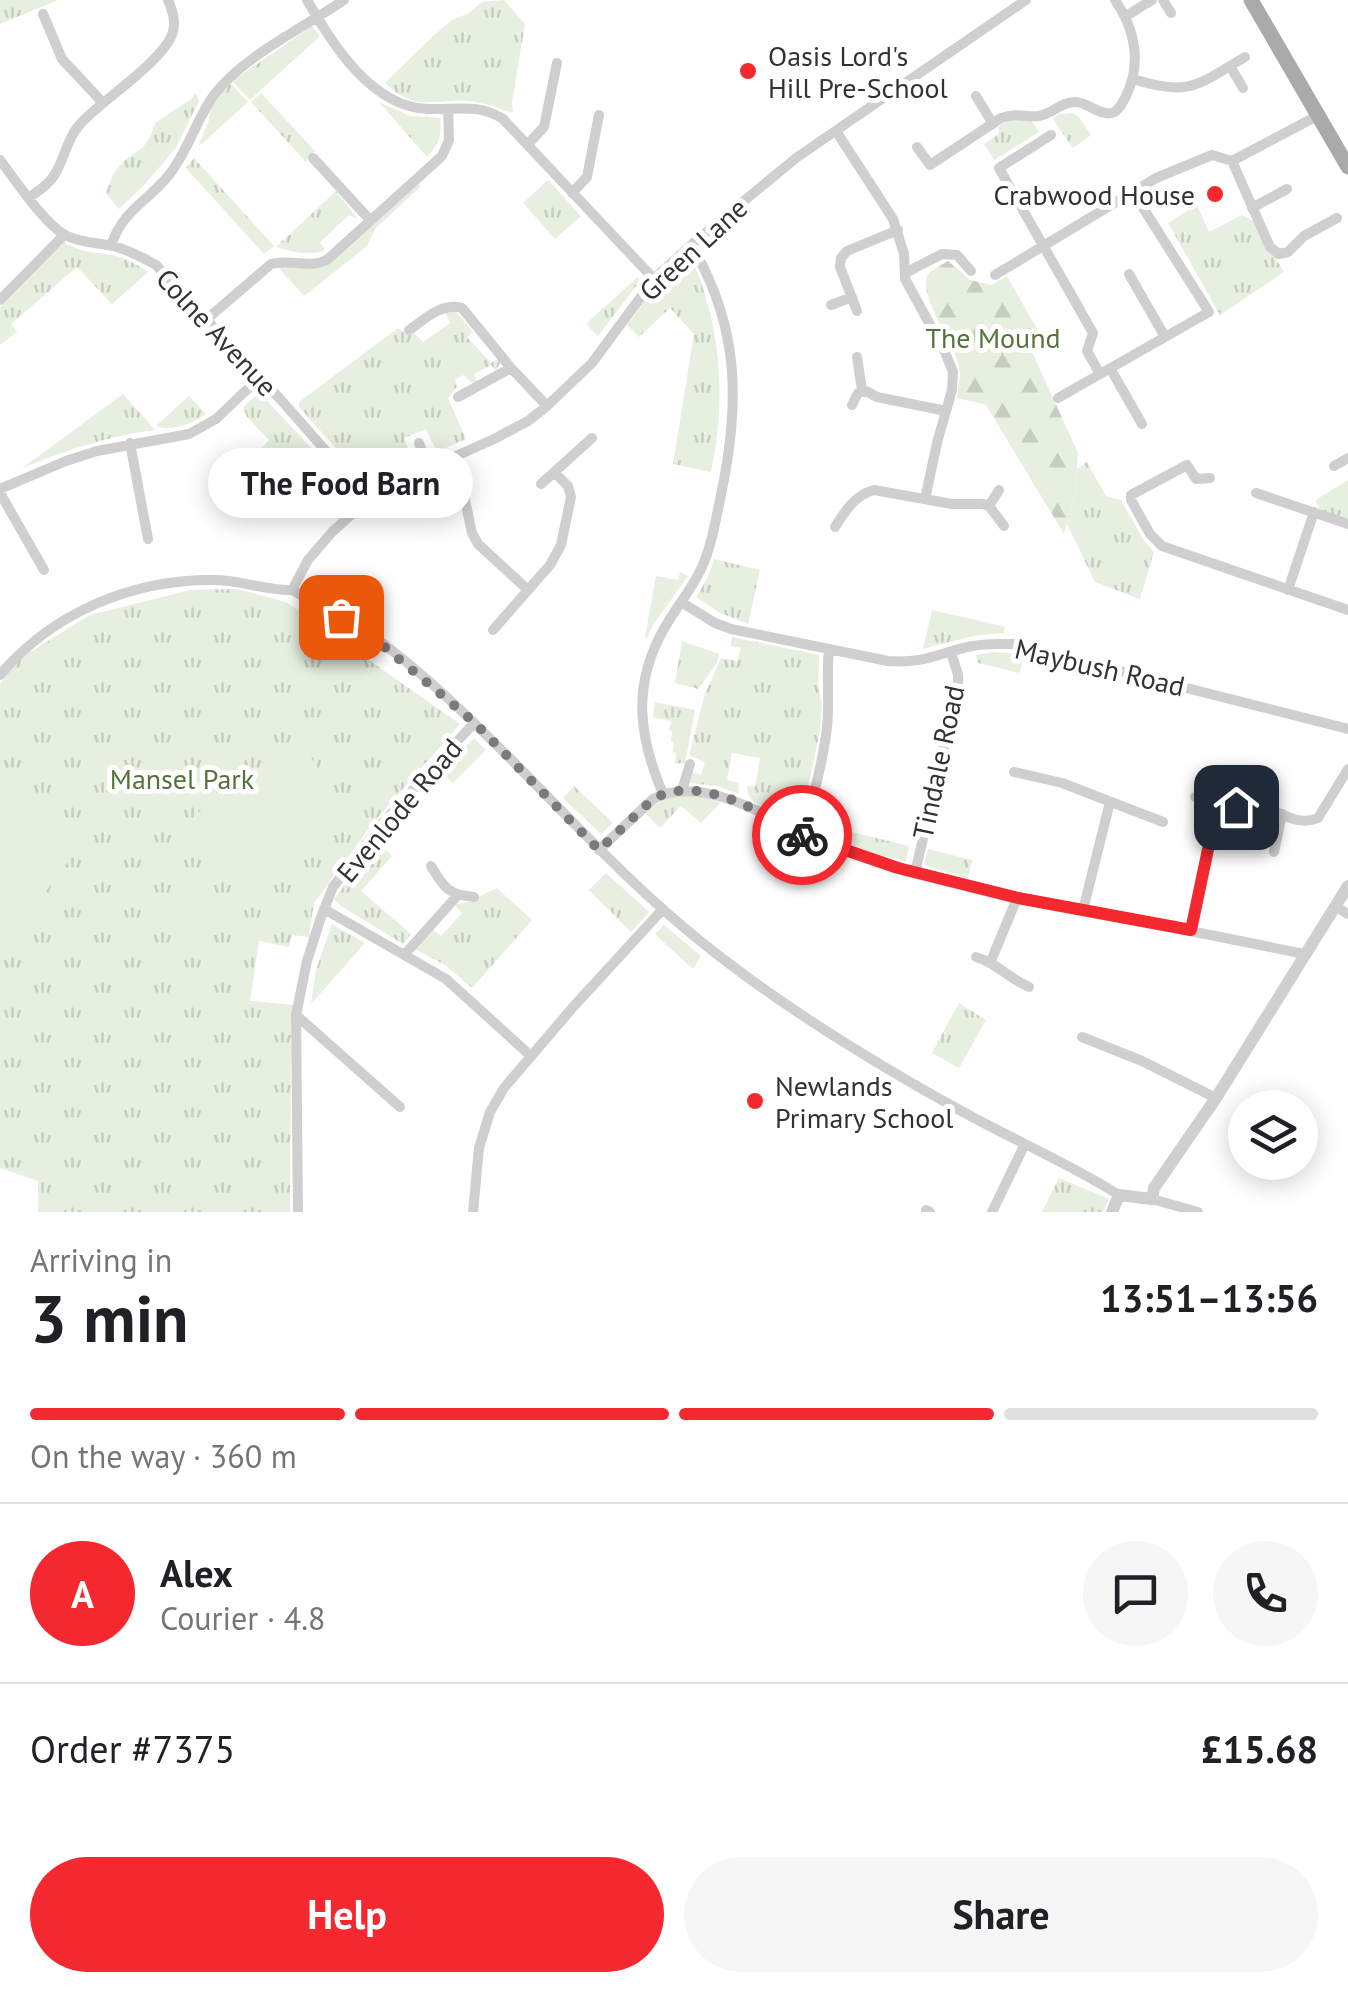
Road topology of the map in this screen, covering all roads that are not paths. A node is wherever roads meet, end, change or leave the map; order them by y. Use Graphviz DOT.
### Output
graph roads {
  1 [pos="168,0"];
  2 [pos="307,0"];
  3 [pos="344,0"];
  4 [pos="1026,0"];
  5 [pos="1115,0"];
  6 [pos="1152,0"];
  7 [pos="1163,0"];
  8 [pos="1251,0"];
  9 [pos="1171,13"];
  10 [pos="43,14"];
  11 [pos="1126,16"];
  12 [pos="318,18"];
  13 [pos="65,29"];
  14 [pos="51,34"];
  15 [pos="1245,57"];
  16 [pos="557,63"];
  17 [pos="1230,66"];
  18 [pos="1134,78"];
  19 [pos="1243,88"];
  20 [pos="976,96"];
  21 [pos="103,103"];
  22 [pos="448,109"];
  23 [pos="599,114"];
  24 [pos="1318,115"];
  25 [pos="993,124"];
  26 [pos="836,132"];
  27 [pos="1052,135"];
  28 [pos="528,144"];
  29 [pos="918,146"];
  30 [pos="1232,161"];
  31 [pos="1,163"];
  32 [pos="315,167"];
  33 [pos="1348,167"];
  34 [pos="1286,189"];
  35 [pos="1133,192"];
  36 [pos="572,193"];
  37 [pos="30,198"];
  38 [pos="1252,208"];
  39 [pos="1337,218"];
  40 [pos="370,220"];
  41 [pos="898,230"];
  42 [pos="64,235"];
  43 [pos="111,246"];
  44 [pos="692,246"];
  45 [pos="1043,246"];
  46 [pos="904,254"];
  47 [pos="928,261"];
  48 [pos="971,272"];
  49 [pos="905,273"];
  50 [pos="1129,274"];
  51 [pos="996,275"];
  52 [pos="654,278"];
  53 [pos="852,297"];
  54 [pos="0,300"];
  55 [pos="831,305"];
  56 [pos="857,312"];
  57 [pos="207,319"];
  58 [pos="408,330"];
  59 [pos="1165,337"];
  60 [pos="857,357"];
  61 [pos="511,368"];
  62 [pos="1105,371"];
  63 [pos="260,378"];
  64 [pos="862,390"];
  65 [pos="458,397"];
  66 [pos="1058,398"];
  67 [pos="852,405"];
  68 [pos="547,406"];
  69 [pos="946,411"];
  70 [pos="1142,424"];
  71 [pos="592,438"];
  72 [pos="130,443"];
  73 [pos="418,443"];
  74 [pos="1348,458"];
  75 [pos="450,459"];
  76 [pos="1334,466"];
  77 [pos="429,468"];
  78 [pos="554,472"];
  79 [pos="1210,478"];
  80 [pos="541,484"];
  81 [pos="999,490"];
  82 [pos="0,491"];
  83 [pos="1256,493"];
  84 [pos="926,498"];
  85 [pos="369,500"];
  86 [pos="833,502"];
  87 [pos="989,506"];
  88 [pos="845,511"];
  89 [pos="1314,512"];
  90 [pos="1348,524"];
  91 [pos="1004,526"];
  92 [pos="835,527"];
  93 [pos="148,539"];
  94 [pos="44,570"];
  95 [pos="292,590"];
  96 [pos="527,590"];
  97 [pos="1288,590"];
  98 [pos="681,602"];
  99 [pos="1348,610"];
  100 [pos="493,630"];
  101 [pos="830,649"];
  102 [pos="952,652"];
  103 [pos="0,674"];
  104 [pos="474,722"];
  105 [pos="1348,729"];
  106 [pos="690,764"];
  107 [pos="1348,768"];
  108 [pos="1014,772"];
  109 [pos="682,790"];
  110 [pos="662,794"];
  111 [pos="1195,797"];
  112 [pos="1110,802"];
  113 [pos="1218,802"];
  114 [pos="1236,807"];
  115 [pos="1266,807"];
  116 [pos="1282,814"];
  117 [pos="1163,822"];
  118 [pos="804,835"];
  119 [pos="599,850"];
  120 [pos="1274,852"];
  121 [pos="431,866"];
  122 [pos="915,873"];
  123 [pos="1348,886"];
  124 [pos="456,896"];
  125 [pos="474,897"];
  126 [pos="1018,898"];
  127 [pos="1335,906"];
  128 [pos="324,909"];
  129 [pos="663,909"];
  130 [pos="1083,910"];
  131 [pos="1348,914"];
  132 [pos="1191,930"];
  133 [pos="405,954"];
  134 [pos="1304,954"];
  135 [pos="976,957"];
  136 [pos="990,961"];
  137 [pos="1029,987"];
  138 [pos="296,1015"];
  139 [pos="1082,1037"];
  140 [pos="532,1056"];
  141 [pos="1216,1098"];
  142 [pos="400,1107"];
  143 [pos="1024,1144"];
  144 [pos="1119,1195"];
  145 [pos="1152,1199"];
  146 [pos="298,1212"];
  147 [pos="473,1212"];
  148 [pos="992,1212"];
  149 [pos="1112,1212"];
  150 [pos="1198,1212"];
  1 -- 21 [label="street"];
  2 -- 12 [label="street"];
  3 -- 12 [label="street"];
  4 -- 26 [label="street, Green Lane"];
  5 -- 11 [label="street"];
  6 -- 11 [label="street"];
  7 -- 9 [label="street"];
  8 -- 24 [label="main road"];
  10 -- 14 [label="street"];
  11 -- 18 [label="street"];
  12 -- 22 [label="street"];
  12 -- 43 [label="street"];
  13 -- 14 [label="street"];
  14 -- 21 [label="street"];
  15 -- 17 [label="street"];
  16 -- 28 [label="street"];
  17 -- 18 [label="street"];
  17 -- 19 [label="street"];
  18 -- 25 [label="street"];
  20 -- 25 [label="street"];
  21 -- 37 [label="street"];
  22 -- 28 [label="street"];
  22 -- 40 [label="street"];
  23 -- 36 [label="street"];
  24 -- 30 [label="street"];
  24 -- 33 [label="main road"];
  25 -- 29 [label="street"];
  26 -- 41 [label="street"];
  26 -- 44 [label="street, Green Lane"];
  27 -- 45 [label="street"];
  28 -- 36 [label="street"];
  30 -- 35 [label="street"];
  30 -- 38 [label="street"];
  31 -- 37 [label="street"];
  32 -- 40 [label="street"];
  34 -- 38 [label="street"];
  35 -- 45 [label="street"];
  35 -- 59 [label="street"];
  36 -- 52 [label="street"];
  37 -- 42 [label="street"];
  38 -- 39 [label="street"];
  40 -- 57 [label="street"];
  41 -- 46 [label="street"];
  41 -- 53 [label="street"];
  42 -- 43 [label="street, Colne Avenue"];
  42 -- 54 [label="street"];
  43 -- 57 [label="street, Colne Avenue"];
  44 -- 52 [label="street, Green Lane"];
  44 -- 98 [label="street"];
  45 -- 51 [label="street"];
  45 -- 62 [label="street"];
  46 -- 47 [label="street"];
  46 -- 49 [label="street"];
  47 -- 48 [label="street"];
  47 -- 49 [label="street"];
  49 -- 69 [label="street"];
  50 -- 59 [label="street"];
  52 -- 68 [label="street, Green Lane"];
  53 -- 55 [label="street"];
  53 -- 56 [label="street"];
  57 -- 63 [label="street, Colne Avenue"];
  58 -- 61 [label="street"];
  59 -- 62 [label="street"];
  60 -- 64 [label="street"];
  61 -- 65 [label="street"];
  61 -- 68 [label="street"];
  62 -- 66 [label="street"];
  62 -- 70 [label="street"];
  63 -- 72 [label="street"];
  63 -- 85 [label="street, Colne Avenue"];
  64 -- 67 [label="street"];
  64 -- 69 [label="street"];
  68 -- 75 [label="street, Green Lane"];
  69 -- 84 [label="street"];
  71 -- 78 [label="street"];
  72 -- 82 [label="street"];
  72 -- 93 [label="street"];
  73 -- 77 [label="street"];
  74 -- 76 [label="street"];
  75 -- 77 [label="street, Green Lane"];
  75 -- 96 [label="street"];
  77 -- 85 [label="street, Green Lane"];
  78 -- 80 [label="street"];
  78 -- 96 [label="street"];
  79 -- 97 [label="street"];
  81 -- 87 [label="street"];
  82 -- 94 [label="street"];
  83 -- 89 [label="street"];
  84 -- 87 [label="street"];
  84 -- 88 [label="street"];
  85 -- 95 [label="street, Green Lane"];
  86 -- 88 [label="street"];
  87 -- 91 [label="street"];
  88 -- 92 [label="street"];
  89 -- 90 [label="street"];
  89 -- 97 [label="street"];
  95 -- 103 [label="street"];
  95 -- 104 [label="street"];
  96 -- 100 [label="street"];
  97 -- 99 [label="street"];
  98 -- 101 [label="street, Maybush Road"];
  98 -- 110 [label="street"];
  101 -- 102 [label="street, Maybush Road"];
  101 -- 118 [label="street"];
  102 -- 105 [label="street, Maybush Road"];
  102 -- 122 [label="street, Tindale Road"];
  104 -- 119 [label="street"];
  104 -- 128 [label="street, Evenlode Road"];
  106 -- 109 [label="street"];
  107 -- 116 [label="street"];
  108 -- 112 [label="street"];
  109 -- 110 [label="street"];
  109 -- 118 [label="street"];
  110 -- 119 [label="street"];
  111 -- 113 [label="street"];
  112 -- 117 [label="street"];
  112 -- 130 [label="street"];
  113 -- 114 [label="street"];
  113 -- 132 [label="street"];
  115 -- 116 [label="street"];
  116 -- 120 [label="street"];
  118 -- 122 [label="street"];
  119 -- 129 [label="street"];
  121 -- 124 [label="street"];
  122 -- 126 [label="street"];
  123 -- 127 [label="street"];
  124 -- 125 [label="street"];
  124 -- 133 [label="street"];
  126 -- 130 [label="street"];
  126 -- 136 [label="street"];
  127 -- 131 [label="street"];
  127 -- 134 [label="street"];
  128 -- 133 [label="street"];
  128 -- 138 [label="street, Evenlode Road"];
  129 -- 140 [label="street"];
  129 -- 143 [label="street"];
  130 -- 132 [label="street"];
  132 -- 134 [label="street"];
  133 -- 140 [label="street"];
  134 -- 141 [label="street"];
  135 -- 136 [label="street"];
  136 -- 137 [label="street"];
  138 -- 142 [label="street"];
  138 -- 146 [label="street, Evenlode Road"];
  139 -- 141 [label="street"];
  140 -- 147 [label="street"];
  141 -- 145 [label="street"];
  143 -- 144 [label="street"];
  143 -- 148 [label="street"];
  144 -- 145 [label="street"];
  144 -- 149 [label="street"];
  145 -- 150 [label="street"];
}
